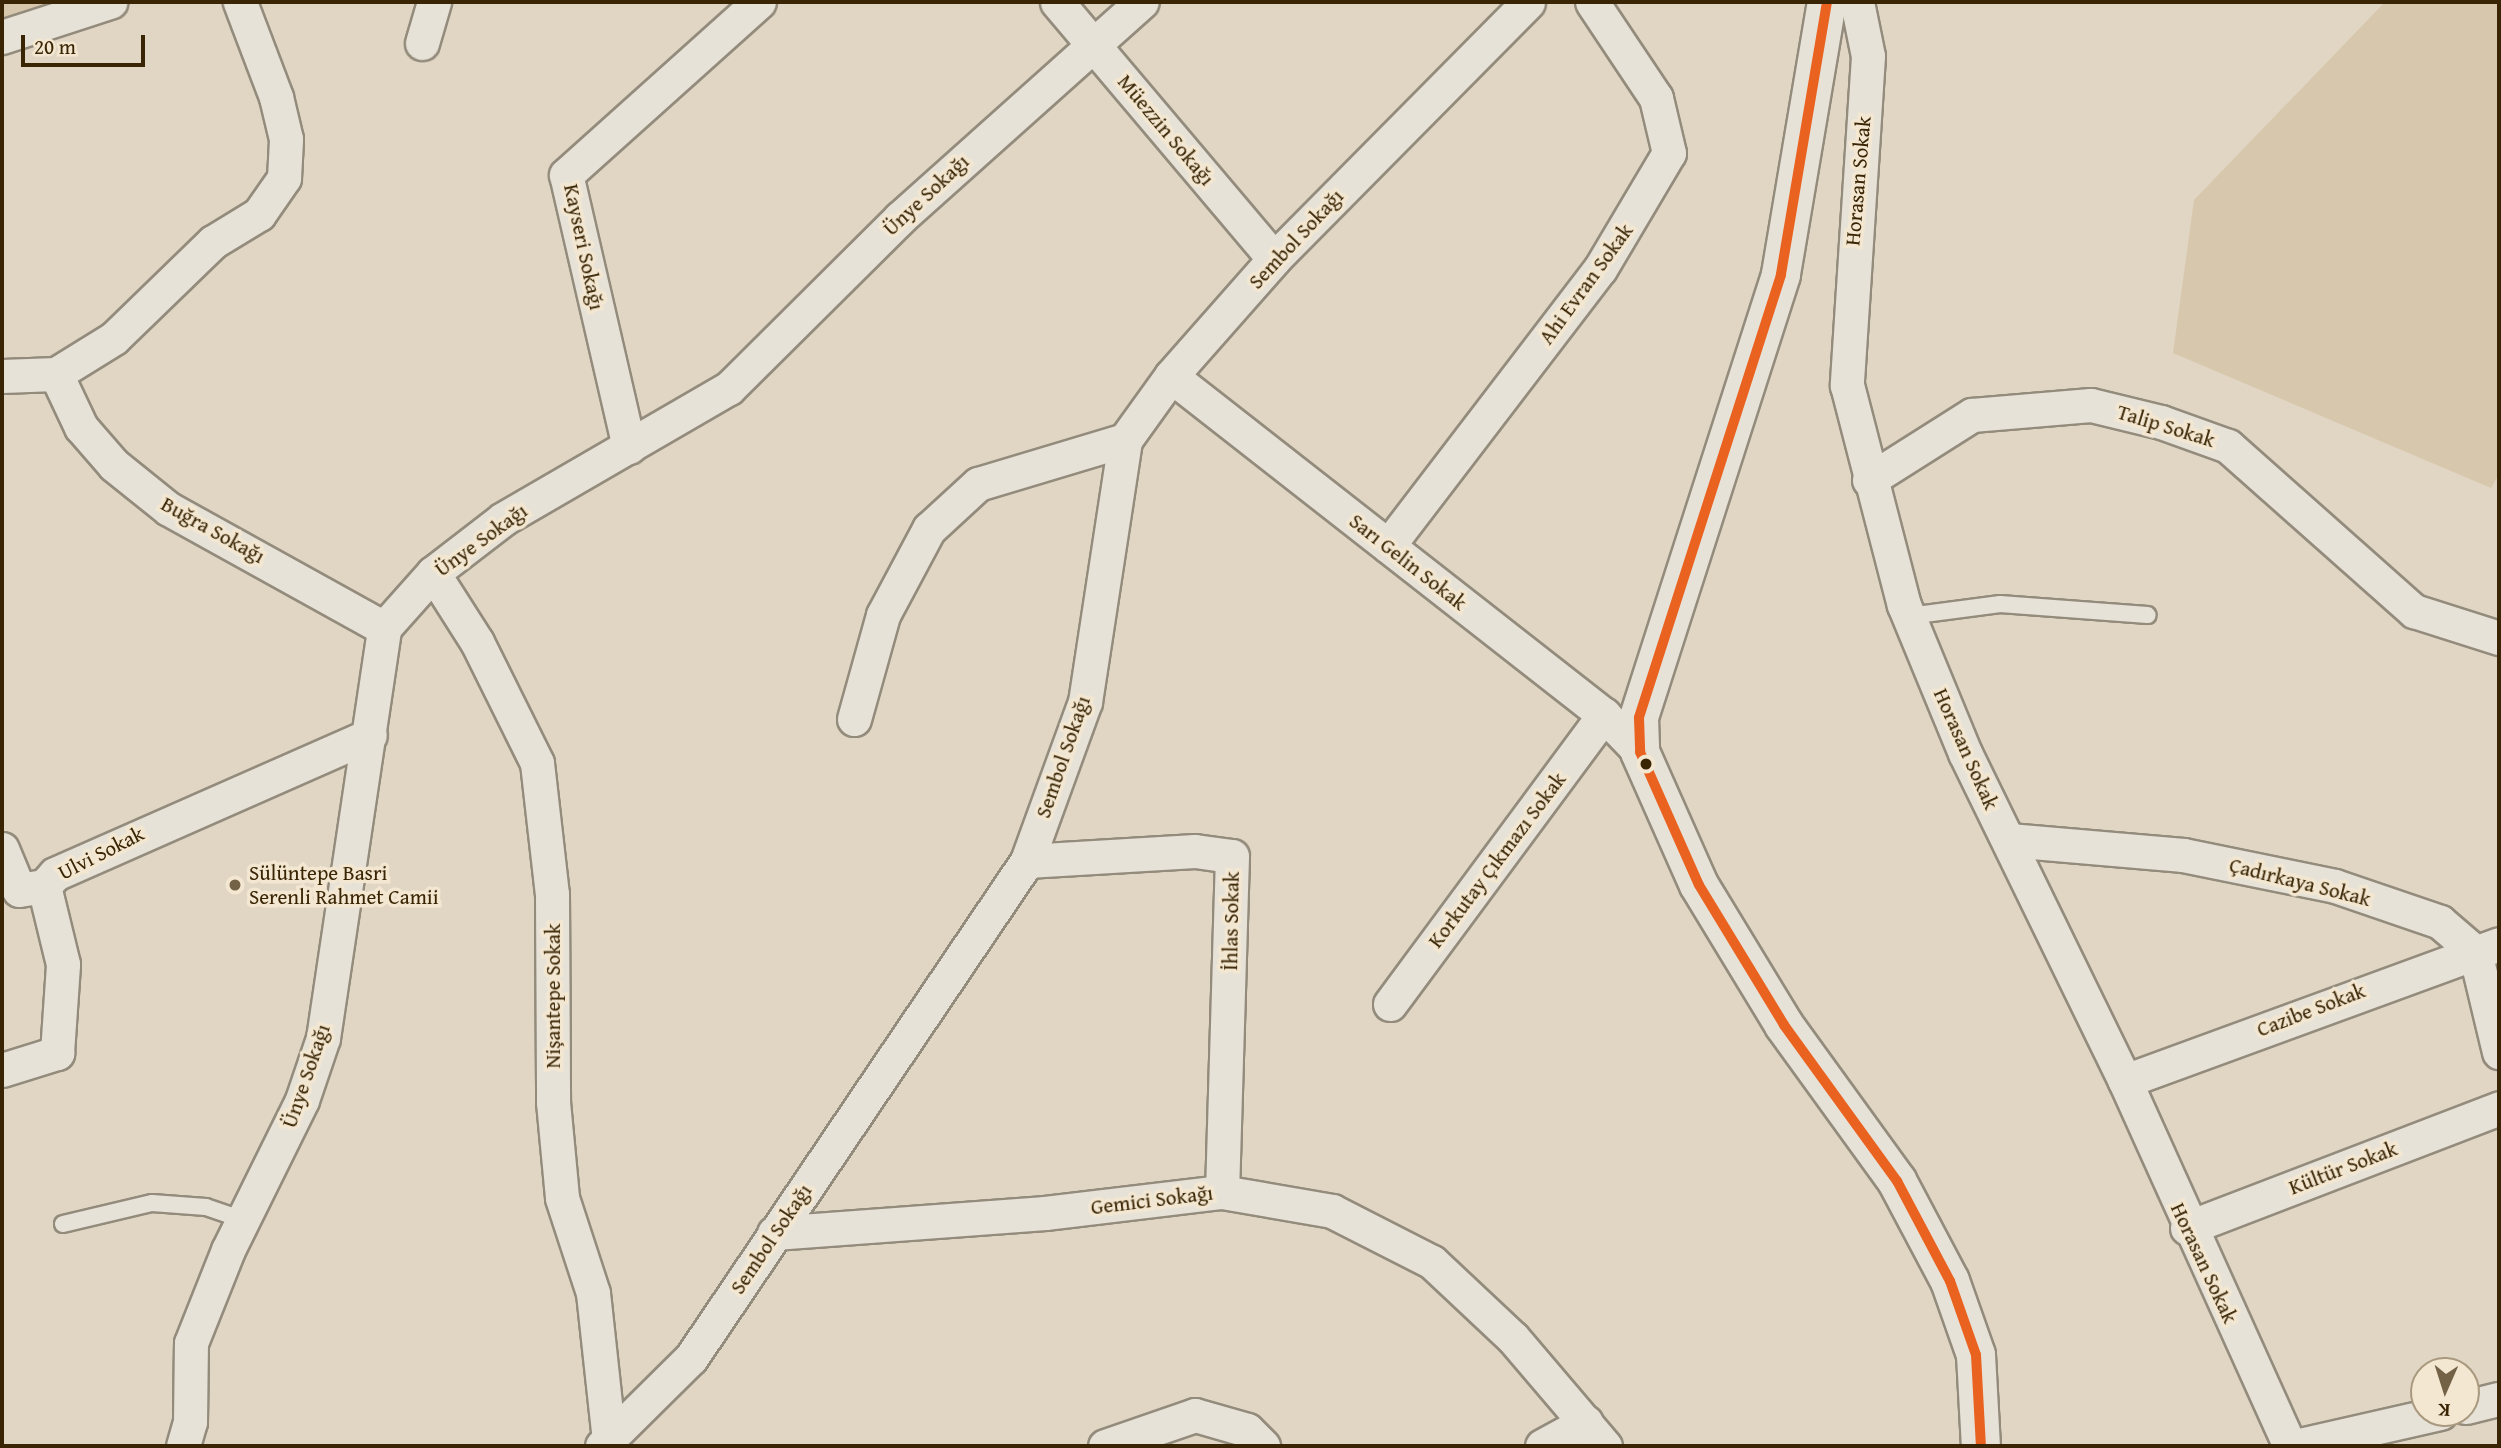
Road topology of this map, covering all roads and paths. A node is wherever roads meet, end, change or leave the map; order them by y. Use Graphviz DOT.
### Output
graph roads {
  1 [pos="110,2"];
  2 [pos="240,2"];
  3 [pos="434,2"];
  4 [pos="759,2"];
  5 [pos="1057,2"];
  6 [pos="1142,2"];
  7 [pos="1528,2"];
  8 [pos="1592,2"];
  9 [pos="1827,2"];
  10 [pos="1857,2"];
  11 [pos="2,37"];
  12 [pos="422,43"];
  13 [pos="1092,43"];
  14 [pos="1274,259"];
  15 [pos="56,374"];
  16 [pos="2,376"];
  17 [pos="1171,376"];
  18 [pos="1125,440"];
  19 [pos="629,447"];
  20 [pos="1869,480"];
  21 [pos="1388,546"];
  22 [pos="433,573"];
  23 [pos="2148,615"];
  24 [pos="1909,616"];
  25 [pos="384,628"];
  26 [pos="2499,638"];
  27 [pos="1604,715"];
  28 [pos="854,719"];
  29 [pos="370,735"];
  30 [pos="1640,752"];
  31 [pos="2008,840"];
  32 [pos="2,849"];
  33 [pos="1027,861"];
  34 [pos="44,886"];
  35 [pos="2487,948"];
  36 [pos="1390,1004"];
  37 [pos="2499,1052"];
  38 [pos="2,1070"];
  39 [pos="2125,1081"];
  40 [pos="2499,1108"];
  41 [pos="1222,1192"];
  42 [pos="244,1220"];
  43 [pos="63,1224"];
  44 [pos="2187,1228"];
  45 [pos="774,1233"];
  46 [pos="2499,1399"];
  47 [pos="2480,1404"];
  48 [pos="2410,1420"];
  49 [pos="1596,1434"];
  50 [pos="606,1444"];
  51 [pos="183,1446"];
  52 [pos="1105,1446"];
  53 [pos="1263,1446"];
  54 [pos="1542,1446"];
  55 [pos="1981,1446"];
  56 [pos="2292,1446"];
  1 -- 11 [label="street"];
  2 -- 15 [label="street"];
  3 -- 12 [label="street"];
  4 -- 19 [label="street, Kayseri Sokağı"];
  5 -- 13 [label="street, Müezzin Sokağı"];
  6 -- 13 [label="street, Ünye Sokağı"];
  7 -- 14 [label="street, Sembol Sokağı"];
  8 -- 21 [label="street, Ahi Evran Sokak"];
  9 -- 30 [label="street"];
  10 -- 20 [label="street, Horasan Sokak"];
  13 -- 14 [label="street, Müezzin Sokağı"];
  13 -- 19 [label="street, Ünye Sokağı"];
  14 -- 17 [label="street, Sembol Sokağı"];
  15 -- 16 [label="street"];
  15 -- 25 [label="street, Buğra Sokağı"];
  17 -- 18 [label="street, Sembol Sokağı"];
  17 -- 21 [label="street, Sarı Gelin Sokak"];
  18 -- 28 [label="street"];
  18 -- 33 [label="street, Sembol Sokağı"];
  19 -- 22 [label="street, Ünye Sokağı"];
  20 -- 24 [label="street, Horasan Sokak"];
  20 -- 26 [label="street, Talip Sokak"];
  21 -- 27 [label="street, Sarı Gelin Sokak"];
  22 -- 25 [label="street, Ünye Sokağı"];
  22 -- 50 [label="street, Nişantepe Sokak"];
  23 -- 24 [label="lane"];
  24 -- 31 [label="street, Horasan Sokak"];
  25 -- 29 [label="street, Ünye Sokağı"];
  27 -- 30 [label="street, Sarı Gelin Sokak"];
  27 -- 36 [label="street, Korkutay Çıkmazı Sokak"];
  29 -- 34 [label="street, Ulvi Sokak"];
  29 -- 42 [label="street, Ünye Sokağı"];
  30 -- 55 [label="street"];
  31 -- 35 [label="street, Çadırkaya Sokak"];
  31 -- 39 [label="street, Horasan Sokak"];
  32 -- 34 [label="street"];
  33 -- 41 [label="street, İhlas Sokak"];
  33 -- 45 [label="street, Sembol Sokağı"];
  34 -- 38 [label="street, Ulvi Sokak"];
  35 -- 37 [label="street"];
  35 -- 39 [label="street, Cazibe Sokak"];
  39 -- 44 [label="street, Horasan Sokak"];
  40 -- 44 [label="street, Kültür Sokak"];
  41 -- 45 [label="street, Gemici Sokağı"];
  41 -- 49 [label="street, Gemici Sokağı"];
  42 -- 43 [label="lane"];
  42 -- 51 [label="street, Ünye Sokağı"];
  44 -- 56 [label="street, Horasan Sokak"];
  45 -- 50 [label="street, Sembol Sokağı"];
  46 -- 47 [label="street"];
  48 -- 56 [label="street"];
  49 -- 54 [label="street"];
  52 -- 53 [label="street"];
}
